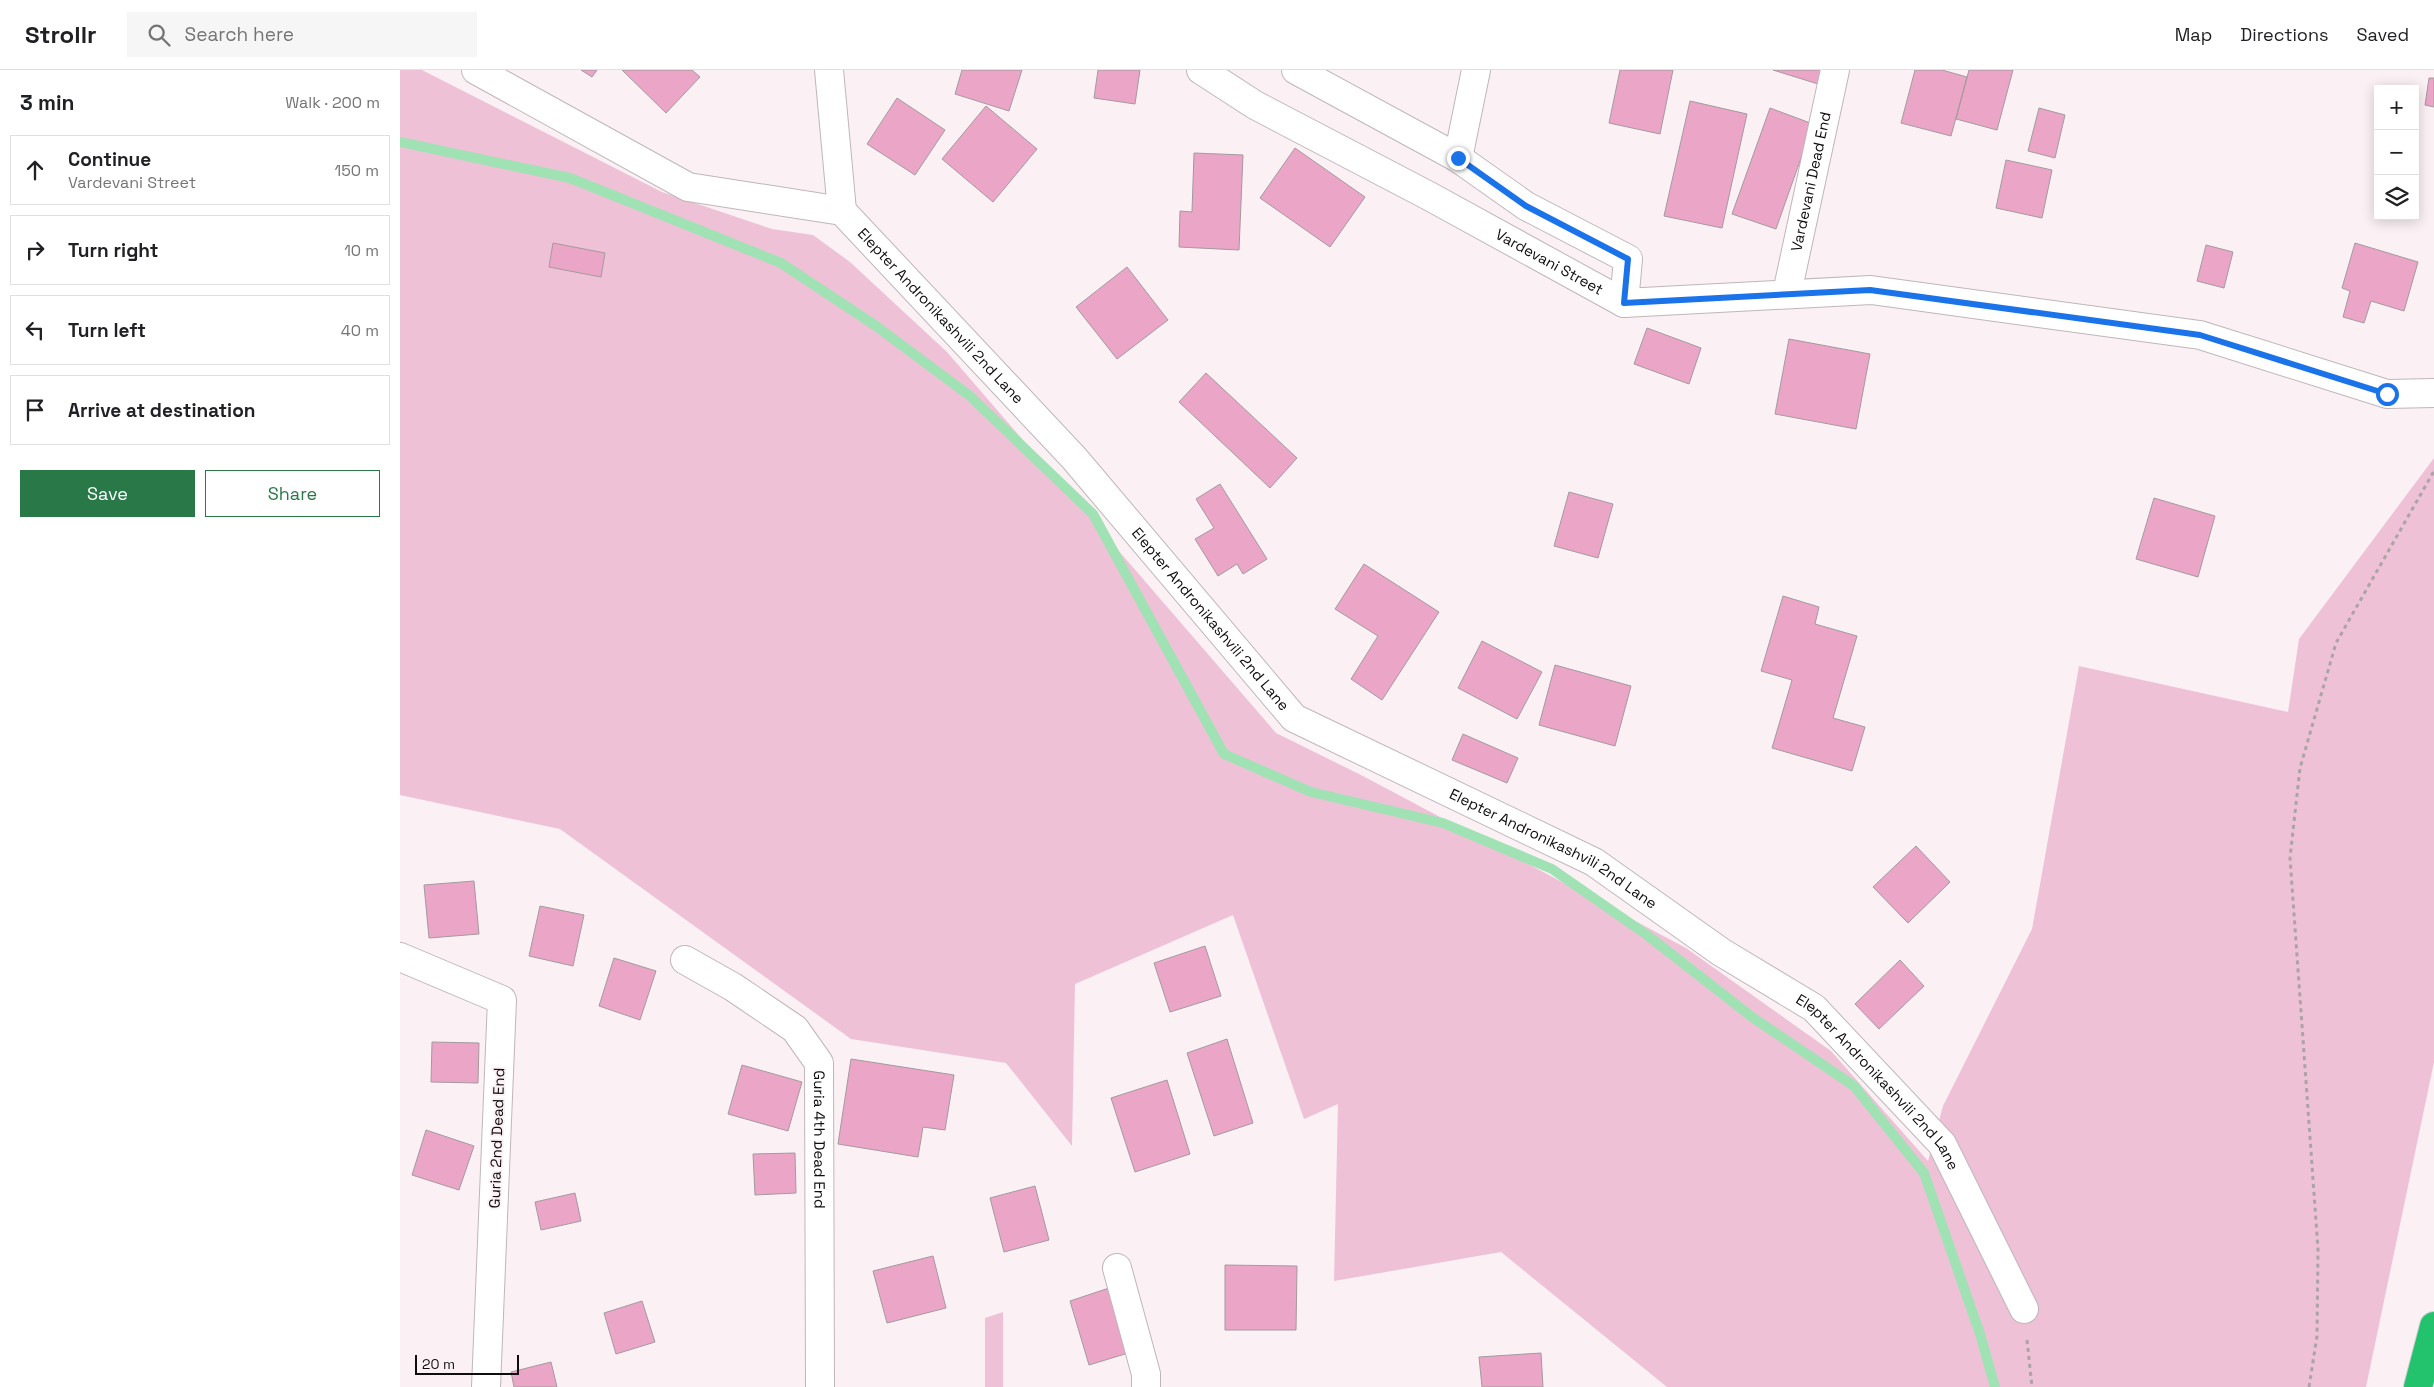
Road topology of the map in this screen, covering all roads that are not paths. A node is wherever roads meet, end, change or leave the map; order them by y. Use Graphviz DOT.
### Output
graph roads {
  1 [pos="476,70"];
  2 [pos="829,70"];
  3 [pos="1296,70"];
  4 [pos="1476,70"];
  5 [pos="1835,70"];
  6 [pos="1216,74"];
  7 [pos="1458,158"];
  8 [pos="842,211"];
  9 [pos="1787,293"];
  10 [pos="1624,303"];
  11 [pos="2434,392"];
  12 [pos="400,957"];
  13 [pos="685,960"];
  14 [pos="1116,1268"];
  15 [pos="2024,1309"];
  16 [pos="2434,1326"];
  17 [pos="486,1387"];
  18 [pos="820,1387"];
  19 [pos="1146,1387"];
  20 [pos="2418,1387"];
  1 -- 8 [label="street"];
  2 -- 8 [label="street"];
  3 -- 7 [label="street"];
  4 -- 7 [label="street"];
  5 -- 9 [label="street, Vardevani Dead End"];
  6 -- 10 [label="street, Vardevani Street"];
  7 -- 10 [label="street"];
  8 -- 15 [label="street, Elepter Andronikashvili 2nd Lane"];
  9 -- 10 [label="street"];
  9 -- 11 [label="street"];
  12 -- 17 [label="street, Guria 2nd Dead End"];
  13 -- 18 [label="street, Guria 4th Dead End"];
  14 -- 19 [label="street"];
  16 -- 20 [label="highway"];
}
